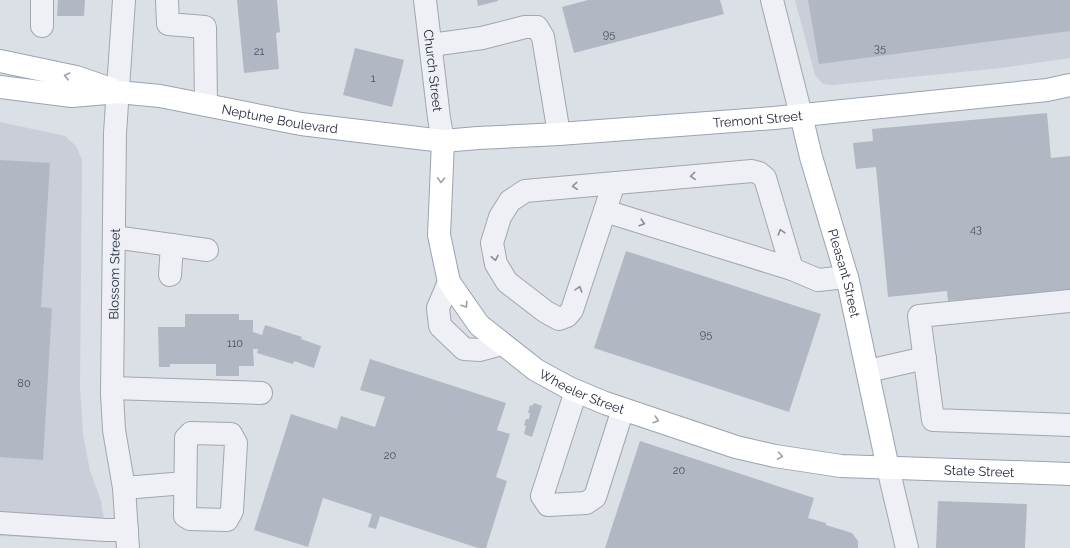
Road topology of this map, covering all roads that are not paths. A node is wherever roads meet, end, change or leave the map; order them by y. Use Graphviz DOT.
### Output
graph roads {
  1 [pos="42,0"];
  2 [pos="124,0"];
  3 [pos="166,0"];
  4 [pos="425,0"];
  5 [pos="772,0"];
  6 [pos="42,26"];
  7 [pos="431,45"];
  8 [pos="0,60"];
  9 [pos="1070,86"];
  10 [pos="0,87"];
  11 [pos="118,92"];
  12 [pos="206,106"];
  13 [pos="801,115"];
  14 [pos="558,134"];
  15 [pos="443,141"];
  16 [pos="614,183"];
  17 [pos="605,211"];
  18 [pos="114,237"];
  19 [pos="172,245"];
  20 [pos="207,250"];
  21 [pos="792,269"];
  22 [pos="170,275"];
  23 [pos="847,277"];
  24 [pos="449,282"];
  25 [pos="1070,300"];
  26 [pos="502,344"];
  27 [pos="925,358"];
  28 [pos="868,371"];
  29 [pos="112,388"];
  30 [pos="576,391"];
  31 [pos="260,393"];
  32 [pos="623,409"];
  33 [pos="1070,425"];
  34 [pos="888,468"];
  35 [pos="1070,474"];
  36 [pos="185,484"];
  37 [pos="124,488"];
  38 [pos="0,512"];
  39 [pos="0,523"];
  40 [pos="127,533"];
  41 [pos="907,548"];
  1 -- 6 [label="street"];
  2 -- 11 [label="street, Blossom Street"];
  3 -- 12 [label="street"];
  4 -- 7 [label="street, Church Street"];
  5 -- 13 [label="street, Pleasant Street"];
  7 -- 14 [label="street"];
  7 -- 15 [label="street, Church Street"];
  11 -- 8 [label="main road, Neptune Boulevard, one-way"];
  9 -- 13 [label="main road, Tremont Street"];
  10 -- 11 [label="main road, Neptune Boulevard"];
  11 -- 12 [label="main road, Neptune Boulevard"];
  11 -- 18 [label="street, Blossom Street"];
  12 -- 15 [label="main road, Neptune Boulevard"];
  13 -- 14 [label="main road, Tremont Street"];
  13 -- 23 [label="main road, Pleasant Street"];
  14 -- 15 [label="main road, Tremont Street"];
  15 -- 24 [label="main road, Wheeler Street, one-way"];
  16 -- 17 [label="street"];
  16 -- 17 [label="street, one-way"];
  21 -- 16 [label="street, one-way"];
  17 -- 21 [label="street, one-way"];
  18 -- 19 [label="street"];
  18 -- 29 [label="street, Blossom Street"];
  19 -- 20 [label="street"];
  19 -- 22 [label="street"];
  21 -- 23 [label="street"];
  23 -- 28 [label="main road, Pleasant Street"];
  24 -- 26 [label="main road, Wheeler Street, one-way"];
  24 -- 26 [label="street"];
  25 -- 27 [label="street"];
  26 -- 30 [label="main road, Wheeler Street"];
  27 -- 28 [label="street"];
  27 -- 33 [label="street"];
  28 -- 34 [label="main road, Pleasant Street"];
  29 -- 31 [label="street"];
  29 -- 37 [label="street, Blossom Street"];
  30 -- 32 [label="main road, Wheeler Street"];
  30 -- 32 [label="street"];
  32 -- 34 [label="main road, Wheeler Street, one-way"];
  34 -- 35 [label="main road, State Street"];
  34 -- 41 [label="street, Pleasant Street"];
  36 -- 37 [label="street"];
  37 -- 40 [label="street, Blossom Street"];
  38 -- 40 [label="street"];
  39 -- 40 [label="street"];
}
